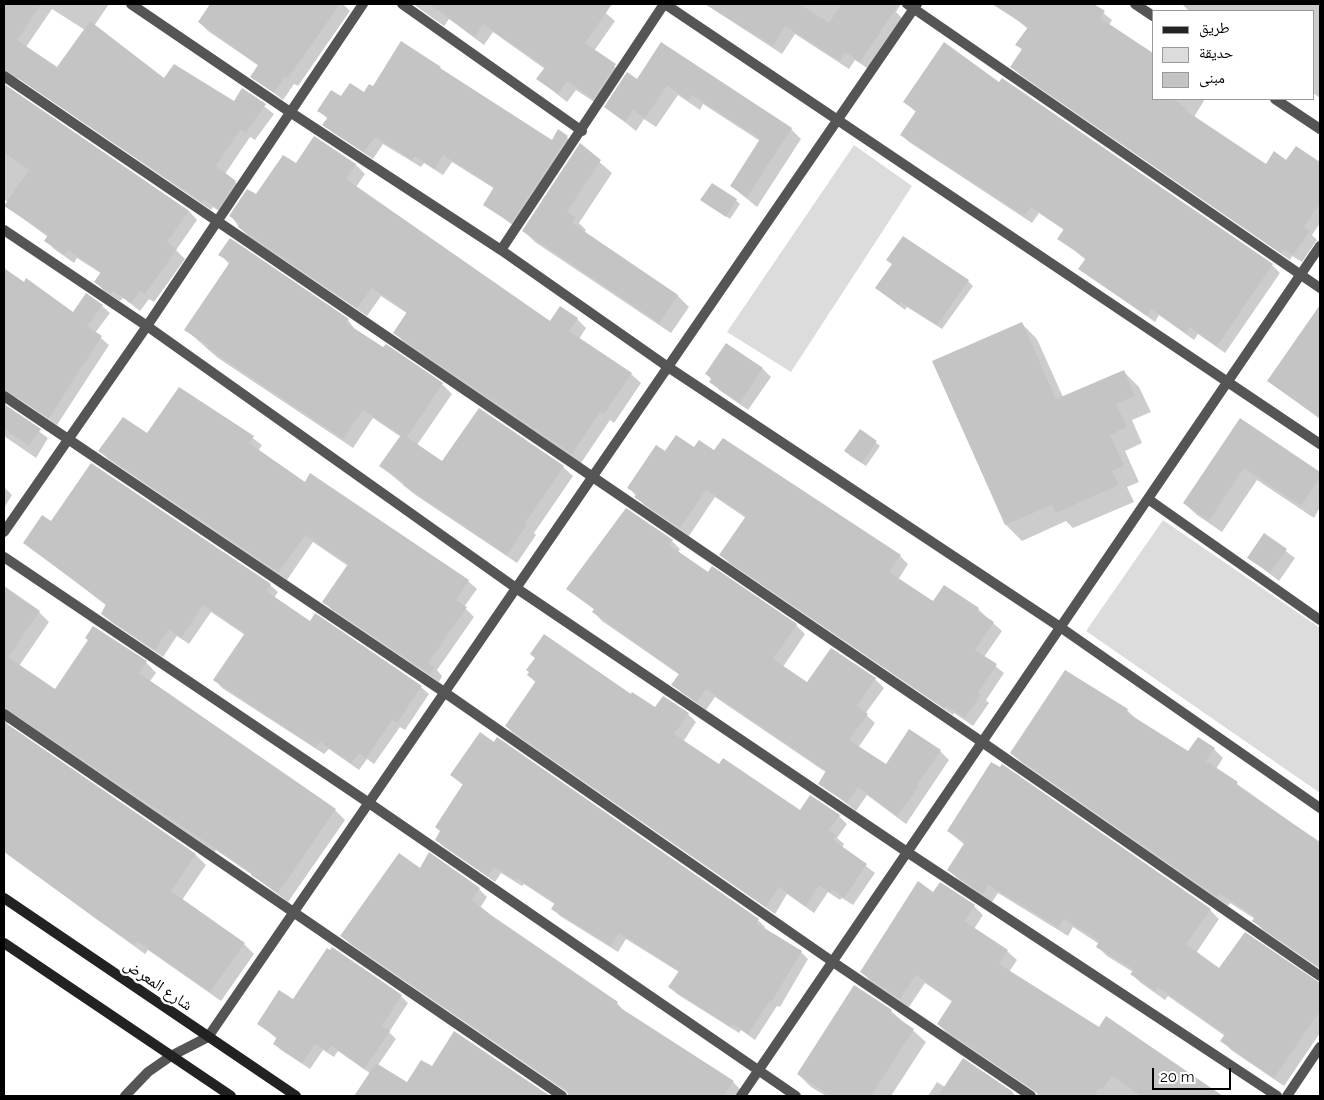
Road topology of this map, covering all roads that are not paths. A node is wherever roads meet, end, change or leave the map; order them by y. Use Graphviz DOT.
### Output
graph roads {
  1 [pos="131,4"];
  2 [pos="363,4"];
  3 [pos="402,4"];
  4 [pos="664,4"];
  5 [pos="1135,4"];
  6 [pos="912,5"];
  7 [pos="1152,15"];
  8 [pos="4,76"];
  9 [pos="1276,100"];
  10 [pos="290,112"];
  11 [pos="838,119"];
  12 [pos="1320,129"];
  13 [pos="582,131"];
  14 [pos="217,222"];
  15 [pos="4,230"];
  16 [pos="1320,246"];
  17 [pos="501,250"];
  18 [pos="1300,275"];
  19 [pos="1320,288"];
  20 [pos="147,326"];
  21 [pos="668,367"];
  22 [pos="1228,381"];
  23 [pos="4,396"];
  24 [pos="67,439"];
  25 [pos="1320,444"];
  26 [pos="592,477"];
  27 [pos="1148,499"];
  28 [pos="4,532"];
  29 [pos="4,557"];
  30 [pos="516,588"];
  31 [pos="1320,620"];
  32 [pos="1060,627"];
  33 [pos="444,692"];
  34 [pos="4,714"];
  35 [pos="982,742"];
  36 [pos="369,803"];
  37 [pos="1320,808"];
  38 [pos="907,852"];
  39 [pos="4,898"];
  40 [pos="293,913"];
  41 [pos="4,943"];
  42 [pos="832,962"];
  43 [pos="1320,976"];
  44 [pos="208,1037"];
  45 [pos="1320,1047"];
  46 [pos="172,1056"];
  47 [pos="758,1071"];
  48 [pos="125,1096"];
  49 [pos="231,1096"];
  50 [pos="296,1096"];
  51 [pos="562,1096"];
  52 [pos="741,1096"];
  53 [pos="796,1096"];
  54 [pos="1031,1096"];
  55 [pos="1276,1096"];
  56 [pos="1287,1096"];
  1 -- 10 [label="street"];
  2 -- 10 [label="street"];
  3 -- 13 [label="street"];
  4 -- 11 [label="street"];
  4 -- 13 [label="street"];
  5 -- 7 [label="street"];
  6 -- 11 [label="street"];
  6 -- 18 [label="street"];
  8 -- 14 [label="street"];
  9 -- 12 [label="street"];
  10 -- 14 [label="street"];
  10 -- 17 [label="street"];
  11 -- 21 [label="street"];
  11 -- 22 [label="street"];
  13 -- 17 [label="street"];
  14 -- 20 [label="street"];
  14 -- 26 [label="street"];
  15 -- 20 [label="street"];
  16 -- 18 [label="street"];
  17 -- 21 [label="street"];
  18 -- 19 [label="street"];
  18 -- 22 [label="street"];
  20 -- 24 [label="street"];
  20 -- 30 [label="street"];
  21 -- 26 [label="street"];
  21 -- 32 [label="street"];
  22 -- 25 [label="street"];
  22 -- 27 [label="street"];
  23 -- 24 [label="street"];
  24 -- 28 [label="street"];
  24 -- 33 [label="street"];
  26 -- 30 [label="street"];
  26 -- 35 [label="street"];
  27 -- 31 [label="street"];
  27 -- 32 [label="street"];
  29 -- 36 [label="street"];
  30 -- 33 [label="street"];
  30 -- 38 [label="street"];
  32 -- 35 [label="street"];
  32 -- 37 [label="street"];
  33 -- 36 [label="street"];
  33 -- 42 [label="street"];
  34 -- 40 [label="street"];
  35 -- 38 [label="street"];
  35 -- 43 [label="street"];
  36 -- 40 [label="street"];
  36 -- 47 [label="street"];
  38 -- 42 [label="street"];
  38 -- 55 [label="street"];
  39 -- 44 [label="main road, شارع المعرض"];
  40 -- 44 [label="street"];
  40 -- 51 [label="street"];
  41 -- 46 [label="main road"];
  42 -- 47 [label="street"];
  42 -- 54 [label="street"];
  44 -- 46 [label="street"];
  44 -- 50 [label="main road, شارع المعرض"];
  45 -- 56 [label="street"];
  46 -- 48 [label="street"];
  46 -- 49 [label="main road"];
  47 -- 52 [label="street"];
  47 -- 53 [label="street"];
}
